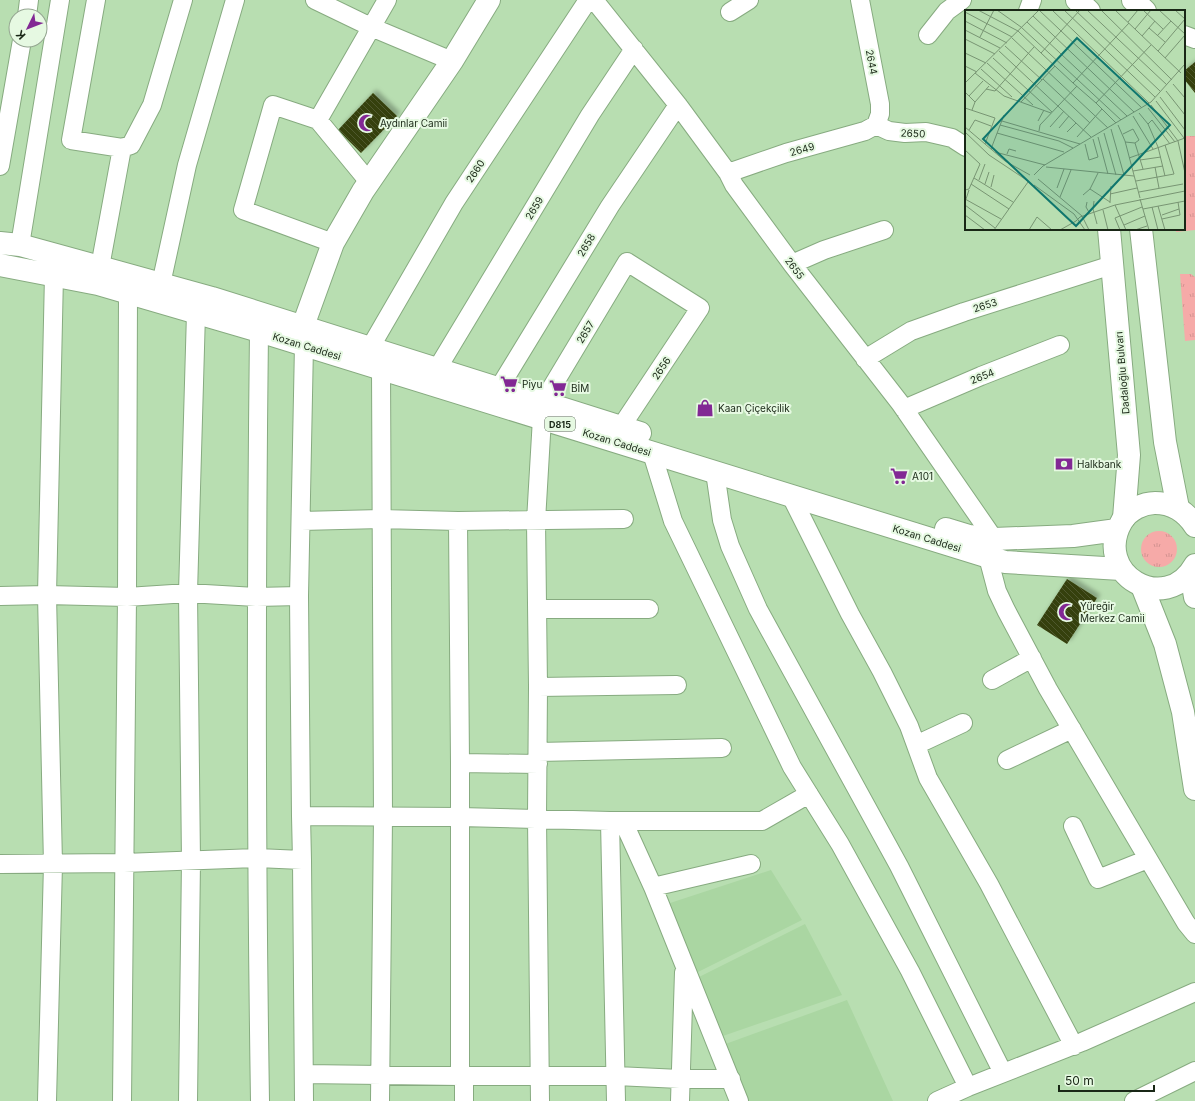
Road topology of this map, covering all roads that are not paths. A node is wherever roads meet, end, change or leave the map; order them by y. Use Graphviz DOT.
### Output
graph roads {
  1 [pos="60,0"];
  2 [pos="96,0"];
  3 [pos="183,0"];
  4 [pos="235,0"];
  5 [pos="315,0"];
  6 [pos="388,0"];
  7 [pos="489,0"];
  8 [pos="588,0"];
  9 [pos="594,0"];
  10 [pos="749,0"];
  11 [pos="860,0"];
  12 [pos="962,0"];
  13 [pos="1032,0"];
  14 [pos="1077,0"];
  15 [pos="1096,0"];
  16 [pos="1028,10"];
  17 [pos="1088,10"];
  18 [pos="1094,10"];
  19 [pos="730,12"];
  20 [pos="371,27"];
  21 [pos="928,35"];
  22 [pos="1185,35"];
  23 [pos="1195,39"];
  24 [pos="21,48"];
  25 [pos="634,49"];
  26 [pos="452,61"];
  27 [pos="678,105"];
  28 [pos="318,120"];
  29 [pos="876,125"];
  30 [pos="959,143"];
  31 [pos="122,148"];
  32 [pos="0,166"];
  33 [pos="728,174"];
  34 [pos="369,182"];
  35 [pos="884,230"];
  36 [pos="1109,230"];
  37 [pos="1141,230"];
  38 [pos="334,243"];
  39 [pos="10,244"];
  40 [pos="792,264"];
  41 [pos="1112,264"];
  42 [pos="0,265"];
  43 [pos="100,267"];
  44 [pos="54,276"];
  45 [pos="160,284"];
  46 [pos="128,293"];
  47 [pos="700,308"];
  48 [pos="196,313"];
  49 [pos="259,331"];
  50 [pos="304,336"];
  51 [pos="1060,345"];
  52 [pos="370,348"];
  53 [pos="865,359"];
  54 [pos="381,369"];
  55 [pos="437,369"];
  56 [pos="499,388"];
  57 [pos="904,409"];
  58 [pos="542,410"];
  59 [pos="621,427"];
  60 [pos="652,453"];
  61 [pos="715,472"];
  62 [pos="791,496"];
  63 [pos="1190,518"];
  64 [pos="381,519"];
  65 [pos="624,519"];
  66 [pos="301,521"];
  67 [pos="458,521"];
  68 [pos="536,521"];
  69 [pos="1121,524"];
  70 [pos="991,548"];
  71 [pos="1121,569"];
  72 [pos="1193,569"];
  73 [pos="1142,586"];
  74 [pos="188,593"];
  75 [pos="0,596"];
  76 [pos="47,596"];
  77 [pos="299,596"];
  78 [pos="127,597"];
  79 [pos="256,597"];
  80 [pos="1195,597"];
  81 [pos="537,609"];
  82 [pos="649,609"];
  83 [pos="1032,658"];
  84 [pos="992,680"];
  85 [pos="677,685"];
  86 [pos="538,687"];
  87 [pos="962,722"];
  88 [pos="1072,730"];
  89 [pos="916,745"];
  90 [pos="722,748"];
  91 [pos="538,758"];
  92 [pos="1007,760"];
  93 [pos="460,764"];
  94 [pos="1195,789"];
  95 [pos="809,794"];
  96 [pos="301,816"];
  97 [pos="383,817"];
  98 [pos="460,817"];
  99 [pos="537,818"];
  100 [pos="617,820"];
  101 [pos="1074,826"];
  102 [pos="257,858"];
  103 [pos="1148,859"];
  104 [pos="302,860"];
  105 [pos="191,861"];
  106 [pos="124,863"];
  107 [pos="0,864"];
  108 [pos="52,864"];
  109 [pos="751,864"];
  110 [pos="653,887"];
  111 [pos="1195,934"];
  112 [pos="684,966"];
  113 [pos="1195,992"];
  114 [pos="1074,1046"];
  115 [pos="1195,1071"];
  116 [pos="1003,1073"];
  117 [pos="304,1074"];
  118 [pos="380,1076"];
  119 [pos="462,1076"];
  120 [pos="616,1076"];
  121 [pos="540,1077"];
  122 [pos="680,1079"];
  123 [pos="731,1079"];
  124 [pos="968,1087"];
  125 [pos="942,1100"];
  126 [pos="47,1101"];
  127 [pos="122,1101"];
  128 [pos="188,1101"];
  129 [pos="260,1101"];
  130 [pos="304,1101"];
  131 [pos="380,1101"];
  132 [pos="464,1101"];
  133 [pos="540,1101"];
  134 [pos="616,1101"];
  135 [pos="680,1101"];
  136 [pos="739,1101"];
  137 [pos="1134,1101"];
  1 -- 39 [label="street"];
  2 -- 31 [label="street"];
  3 -- 31 [label="street"];
  4 -- 45 [label="street"];
  5 -- 20 [label="street"];
  6 -- 20 [label="street"];
  7 -- 26 [label="main road"];
  8 -- 52 [label="street, 2660"];
  9 -- 25 [label="street, 2655"];
  10 -- 19 [label="street"];
  11 -- 29 [label="street, 2644"];
  12 -- 21 [label="street"];
  13 -- 16 [label="street"];
  14 -- 17 [label="main road"];
  15 -- 18 [label="main road"];
  20 -- 26 [label="street"];
  20 -- 28 [label="street"];
  22 -- 23 [label="street"];
  24 -- 32 [label="street"];
  25 -- 27 [label="street, 2655"];
  25 -- 55 [label="street, 2659"];
  26 -- 34 [label="main road"];
  27 -- 33 [label="street, 2655"];
  27 -- 56 [label="street, 2658"];
  28 -- 34 [label="street"];
  28 -- 38 [label="street"];
  29 -- 30 [label="street, 2650"];
  29 -- 33 [label="street, 2649"];
  31 -- 43 [label="street"];
  33 -- 40 [label="street, 2655"];
  34 -- 38 [label="main road"];
  35 -- 40 [label="street"];
  36 -- 41 [label="main road, Dadaloğlu Bulvarı"];
  37 -- 63 [label="main road"];
  38 -- 50 [label="main road"];
  39 -- 43 [label="main road, Kozan Caddesi / D815"];
  40 -- 53 [label="street, 2655"];
  41 -- 53 [label="street, 2653"];
  41 -- 69 [label="main road, Dadaloğlu Bulvarı"];
  42 -- 44 [label="main road, Kozan Caddesi / D815"];
  43 -- 45 [label="main road, Kozan Caddesi / D815"];
  44 -- 46 [label="main road, Kozan Caddesi / D815"];
  44 -- 76 [label="street"];
  45 -- 50 [label="main road, Kozan Caddesi / D815"];
  46 -- 48 [label="main road, Kozan Caddesi / D815"];
  46 -- 78 [label="street"];
  47 -- 58 [label="street, 2657"];
  47 -- 59 [label="street, 2656"];
  48 -- 49 [label="main road, Kozan Caddesi / D815"];
  48 -- 74 [label="street"];
  49 -- 50 [label="main road, Kozan Caddesi / D815"];
  49 -- 79 [label="street"];
  50 -- 52 [label="main road, Kozan Caddesi / D815"];
  50 -- 54 [label="main road, Kozan Caddesi / D815"];
  50 -- 66 [label="street"];
  51 -- 57 [label="street, 2654"];
  52 -- 55 [label="main road, Kozan Caddesi / D815"];
  53 -- 57 [label="street, 2655"];
  54 -- 58 [label="main road, Kozan Caddesi / D815"];
  54 -- 64 [label="street"];
  55 -- 56 [label="main road, Kozan Caddesi / D815"];
  56 -- 58 [label="main road, Kozan Caddesi / D815"];
  57 -- 70 [label="street, 2655"];
  58 -- 59 [label="main road, Kozan Caddesi / D815"];
  58 -- 60 [label="main road, Kozan Caddesi / D815"];
  58 -- 68 [label="street"];
  59 -- 70 [label="main road, Kozan Caddesi / D815"];
  60 -- 61 [label="main road, Kozan Caddesi / D815"];
  60 -- 95 [label="street"];
  61 -- 62 [label="main road, Kozan Caddesi / D815"];
  61 -- 116 [label="street"];
  62 -- 70 [label="main road, Kozan Caddesi / D815"];
  62 -- 89 [label="street"];
  63 -- 69 [label="main road"];
  64 -- 66 [label="street"];
  64 -- 67 [label="street"];
  64 -- 97 [label="street"];
  65 -- 68 [label="street"];
  66 -- 77 [label="street"];
  67 -- 68 [label="street"];
  67 -- 93 [label="street"];
  68 -- 81 [label="street"];
  69 -- 70 [label="main road, Kozan Caddesi / D815"];
  69 -- 71 [label="main road, Dadaloğlu Bulvarı"];
  70 -- 71 [label="main road, Kozan Caddesi / D815"];
  70 -- 83 [label="street"];
  71 -- 73 [label="main road"];
  72 -- 73 [label="main road"];
  72 -- 80 [label="main road"];
  73 -- 94 [label="main road"];
  74 -- 78 [label="street"];
  74 -- 79 [label="street"];
  74 -- 105 [label="street"];
  75 -- 76 [label="street"];
  76 -- 78 [label="street"];
  76 -- 108 [label="street"];
  77 -- 79 [label="street"];
  77 -- 96 [label="street"];
  78 -- 106 [label="street"];
  79 -- 102 [label="street"];
  81 -- 82 [label="street"];
  81 -- 86 [label="street"];
  83 -- 84 [label="street"];
  83 -- 88 [label="street"];
  85 -- 86 [label="street"];
  86 -- 91 [label="street"];
  87 -- 89 [label="street"];
  88 -- 92 [label="street"];
  88 -- 103 [label="street"];
  89 -- 114 [label="street"];
  90 -- 91 [label="street"];
  91 -- 93 [label="street"];
  91 -- 99 [label="street"];
  93 -- 98 [label="street"];
  95 -- 100 [label="street"];
  95 -- 124 [label="street"];
  96 -- 97 [label="street"];
  96 -- 104 [label="street"];
  97 -- 98 [label="street"];
  97 -- 118 [label="street"];
  98 -- 99 [label="street"];
  98 -- 119 [label="street"];
  99 -- 100 [label="street"];
  99 -- 121 [label="street"];
  100 -- 110 [label="street"];
  100 -- 120 [label="street"];
  101 -- 103 [label="street"];
  102 -- 104 [label="street"];
  102 -- 105 [label="street"];
  102 -- 129 [label="street"];
  103 -- 111 [label="street"];
  104 -- 117 [label="street"];
  105 -- 106 [label="street"];
  105 -- 128 [label="street"];
  106 -- 108 [label="street"];
  106 -- 127 [label="street"];
  107 -- 108 [label="street"];
  108 -- 126 [label="street"];
  109 -- 110 [label="street"];
  110 -- 112 [label="street"];
  112 -- 122 [label="street"];
  112 -- 123 [label="street"];
  113 -- 114 [label="street"];
  114 -- 116 [label="street"];
  115 -- 137 [label="street"];
  116 -- 124 [label="street"];
  117 -- 118 [label="street"];
  117 -- 130 [label="street"];
  118 -- 119 [label="street"];
  118 -- 131 [label="street"];
  119 -- 121 [label="street"];
  119 -- 132 [label="street"];
  120 -- 121 [label="street"];
  120 -- 122 [label="street"];
  120 -- 134 [label="street"];
  121 -- 133 [label="street"];
  122 -- 123 [label="street"];
  122 -- 135 [label="street"];
  123 -- 136 [label="street"];
  124 -- 125 [label="street"];
}
